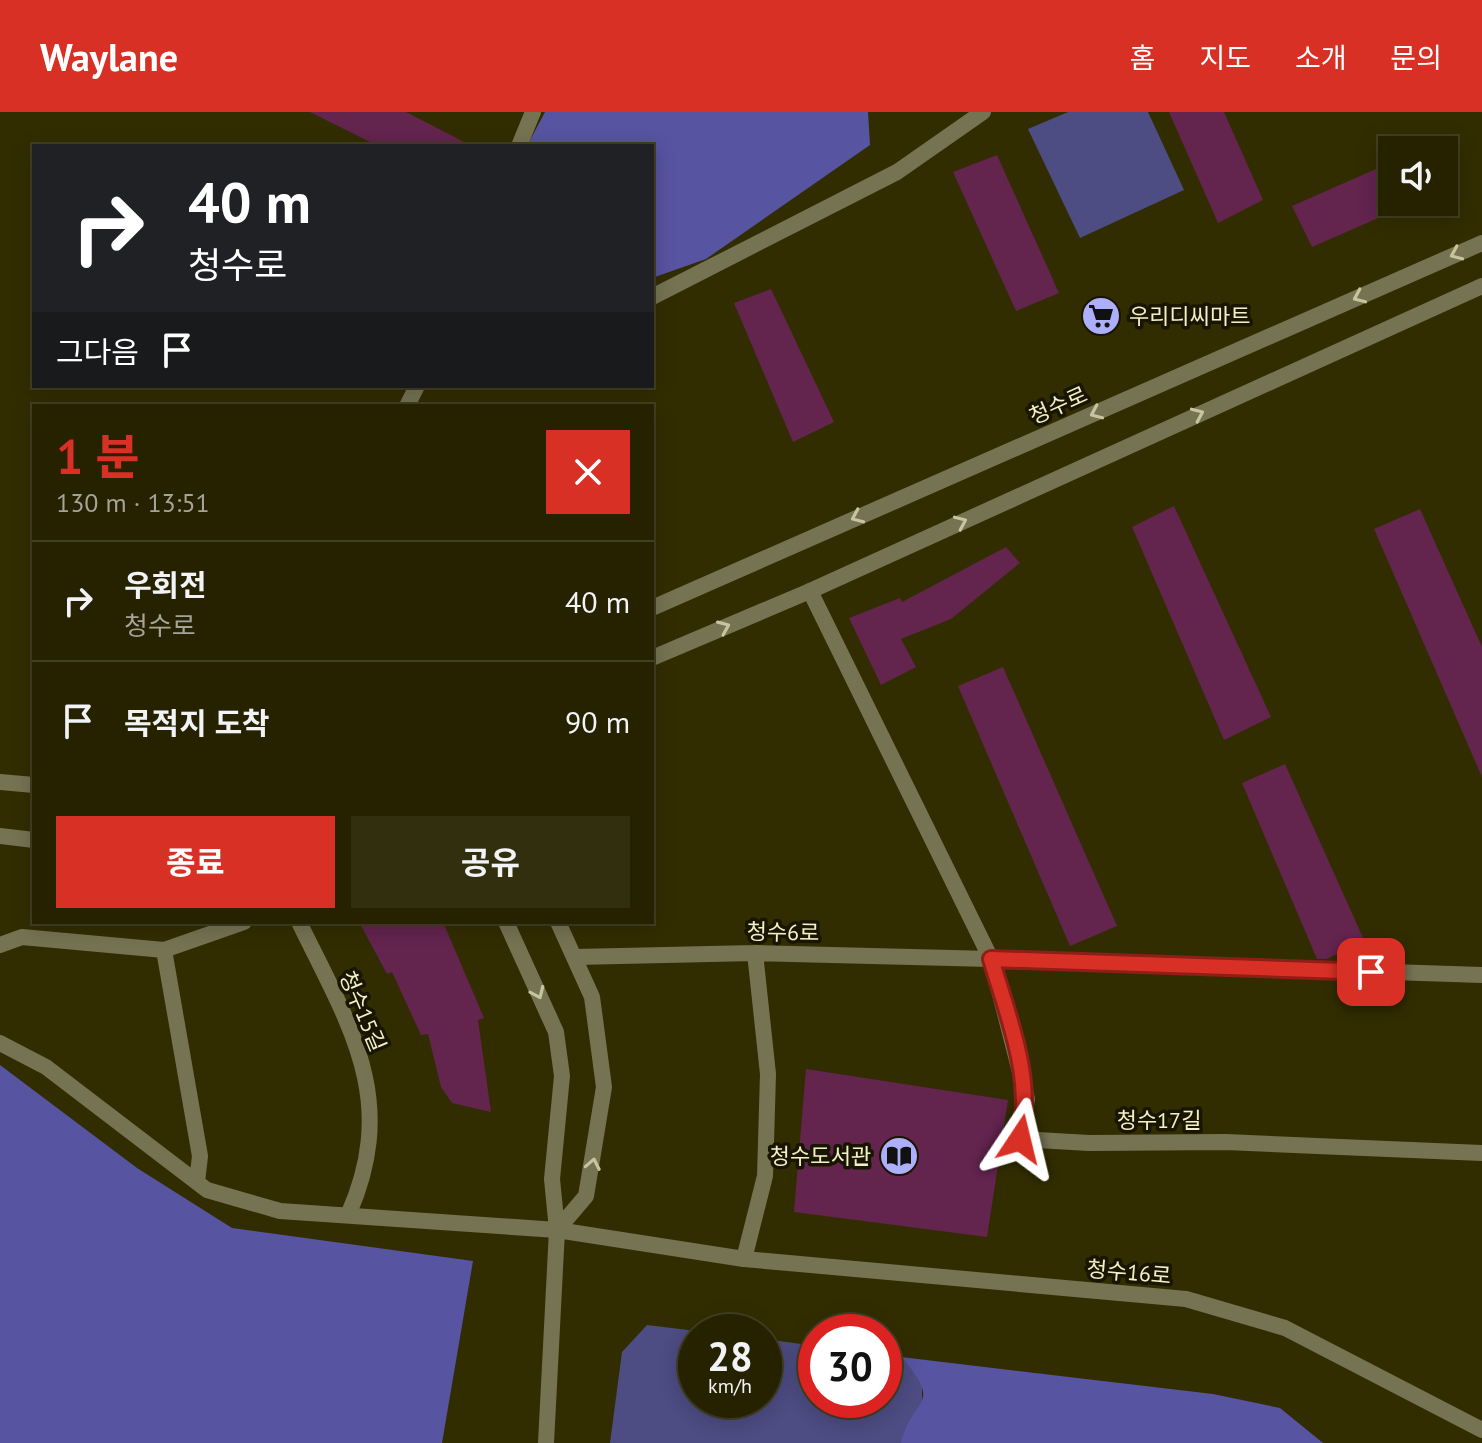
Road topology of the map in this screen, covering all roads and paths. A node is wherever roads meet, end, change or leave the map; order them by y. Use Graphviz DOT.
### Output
graph roads {
  1 [pos="533,112"];
  2 [pos="983,112"];
  3 [pos="520,144"];
  4 [pos="1482,243"];
  5 [pos="1482,286"];
  6 [pos="654,296"];
  7 [pos="810,591"];
  8 [pos="654,607"];
  9 [pos="654,657"];
  10 [pos="0,782"];
  11 [pos="32,785"];
  12 [pos="0,836"];
  13 [pos="32,840"];
  14 [pos="238,924"];
  15 [pos="300,924"];
  16 [pos="507,924"];
  17 [pos="559,924"];
  18 [pos="0,945"];
  19 [pos="164,950"];
  20 [pos="755,953"];
  21 [pos="575,957"];
  22 [pos="991,959"];
  23 [pos="1482,975"];
  24 [pos="0,1043"];
  25 [pos="1482,1153"];
  26 [pos="197,1182"];
  27 [pos="349,1213"];
  28 [pos="557,1230"];
  29 [pos="744,1259"];
  30 [pos="1482,1430"];
  31 [pos="546,1443"];
  1 -- 3 [label="street"];
  2 -- 6 [label="street"];
  4 -- 8 [label="street, 청수로, one-way"];
  7 -- 5 [label="street, one-way"];
  9 -- 7 [label="street, one-way"];
  7 -- 22 [label="street"];
  10 -- 11 [label="street"];
  12 -- 13 [label="street"];
  14 -- 19 [label="street"];
  15 -- 27 [label="street, 청수15길"];
  16 -- 28 [label="street, one-way"];
  17 -- 21 [label="street"];
  18 -- 19 [label="street"];
  19 -- 26 [label="street"];
  20 -- 21 [label="street, 청수6로"];
  20 -- 22 [label="street, 청수6로"];
  20 -- 29 [label="street"];
  28 -- 21 [label="street, one-way"];
  22 -- 23 [label="street"];
  22 -- 25 [label="street, 청수17길"];
  24 -- 26 [label="street"];
  26 -- 27 [label="street"];
  27 -- 28 [label="street"];
  28 -- 29 [label="street, 청수16로"];
  28 -- 31 [label="street"];
  29 -- 30 [label="street, 청수16로"];
}
